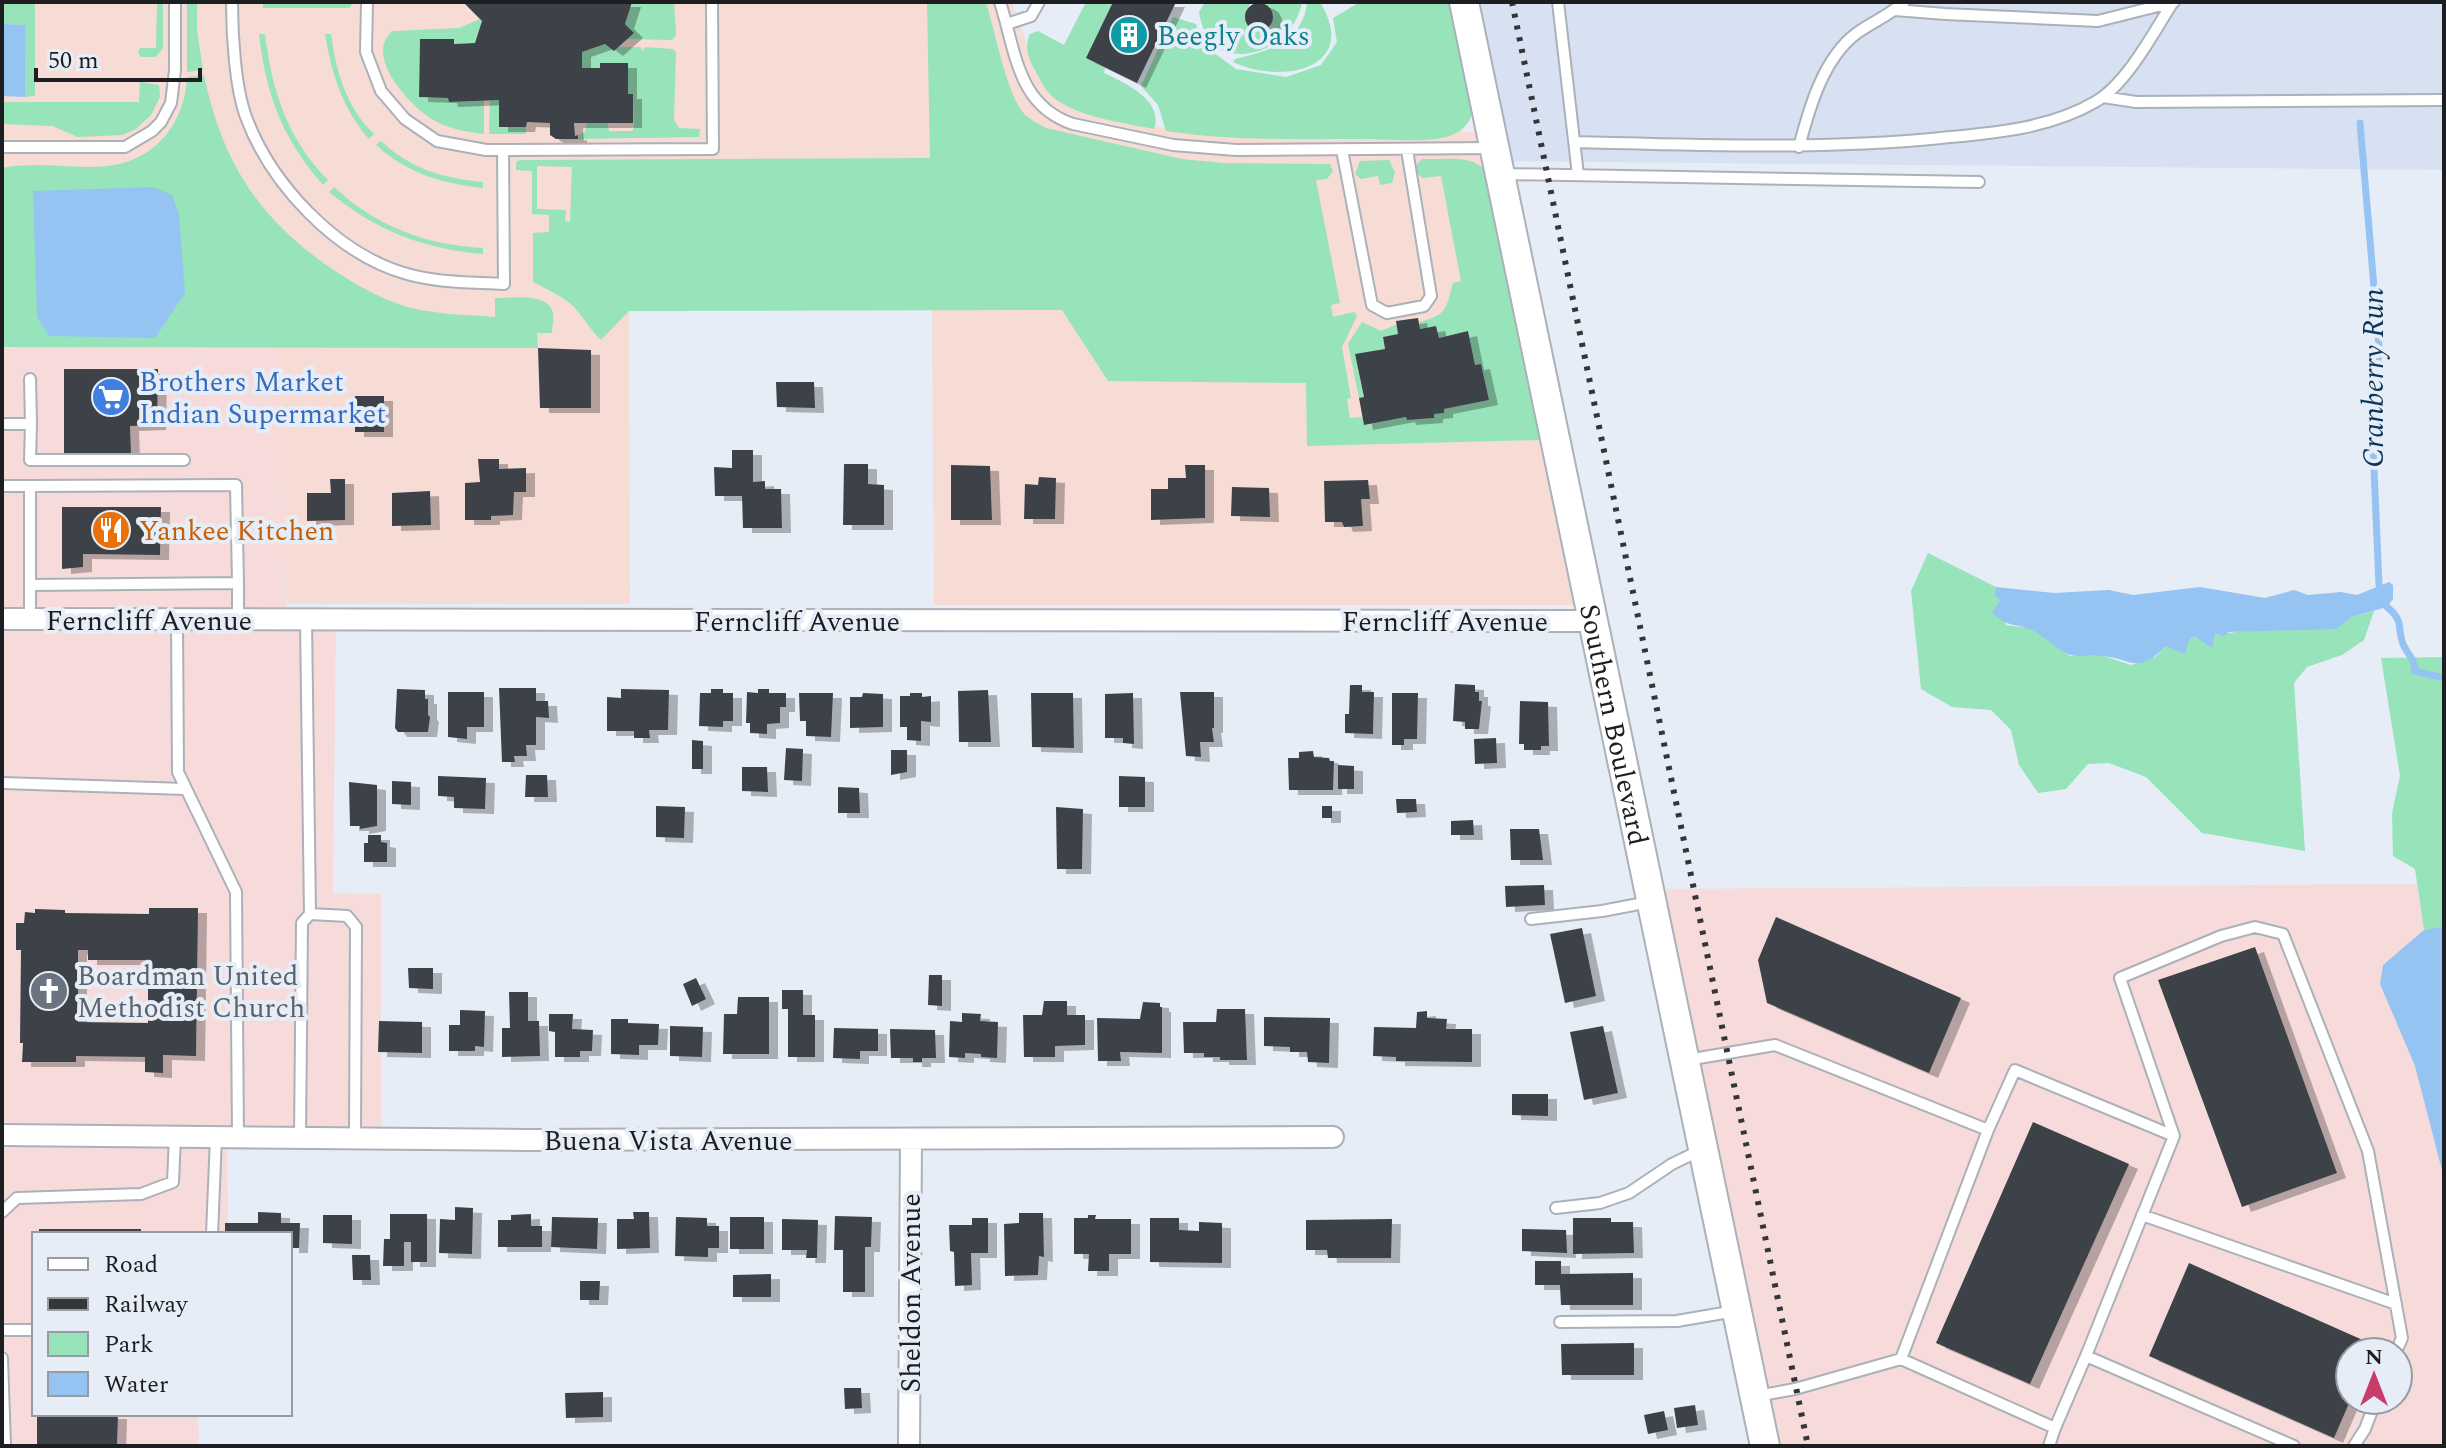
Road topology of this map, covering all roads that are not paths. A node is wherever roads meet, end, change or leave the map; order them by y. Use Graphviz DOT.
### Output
graph roads {
  1 [pos="175,2"];
  2 [pos="232,2"];
  3 [pos="367,2"];
  4 [pos="712,2"];
  5 [pos="1000,2"];
  6 [pos="1039,2"];
  7 [pos="1464,2"];
  8 [pos="1558,2"];
  9 [pos="2173,2"];
  10 [pos="1899,6"];
  11 [pos="1007,24"];
  12 [pos="2103,97"];
  13 [pos="2444,100"];
  14 [pos="1575,142"];
  15 [pos="2,147"];
  16 [pos="1799,147"];
  17 [pos="503,150"];
  18 [pos="1342,150"];
  19 [pos="1407,150"];
  20 [pos="1497,160"];
  21 [pos="1578,175"];
  22 [pos="1979,182"];
  23 [pos="30,379"];
  24 [pos="2,424"];
  25 [pos="31,424"];
  26 [pos="184,460"];
  27 [pos="2,486"];
  28 [pos="30,486"];
  29 [pos="238,583"];
  30 [pos="30,585"];
  31 [pos="2,619"];
  32 [pos="30,619"];
  33 [pos="177,620"];
  34 [pos="238,620"];
  35 [pos="306,620"];
  36 [pos="1593,621"];
  37 [pos="2,783"];
  38 [pos="185,789"];
  39 [pos="1651,901"];
  40 [pos="310,914"];
  41 [pos="1531,919"];
  42 [pos="1685,1061"];
  43 [pos="1988,1130"];
  44 [pos="2,1135"];
  45 [pos="2174,1136"];
  46 [pos="175,1137"];
  47 [pos="216,1137"];
  48 [pos="238,1137"];
  49 [pos="1333,1137"];
  50 [pos="300,1138"];
  51 [pos="355,1138"];
  52 [pos="911,1140"];
  53 [pos="1703,1149"];
  54 [pos="1556,1208"];
  55 [pos="2,1212"];
  56 [pos="2142,1215"];
  57 [pos="212,1232"];
  58 [pos="2396,1304"];
  59 [pos="1737,1310"];
  60 [pos="1560,1322"];
  61 [pos="2,1330"];
  62 [pos="32,1330"];
  63 [pos="2402,1336"];
  64 [pos="2086,1356"];
  65 [pos="2,1358"];
  66 [pos="1901,1359"];
  67 [pos="1755,1396"];
  68 [pos="2370,1416"];
  69 [pos="2055,1428"];
  70 [pos="5,1446"];
  71 [pos="909,1446"];
  72 [pos="1765,1446"];
  73 [pos="2049,1446"];
  74 [pos="2294,1446"];
  75 [pos="2354,1446"];
  1 -- 15 [label="lane"];
  2 -- 17 [label="lane"];
  3 -- 17 [label="lane"];
  4 -- 17 [label="lane"];
  5 -- 11 [label="lane"];
  6 -- 11 [label="lane"];
  7 -- 20 [label="street, Southern Boulevard"];
  8 -- 14 [label="lane"];
  9 -- 10 [label="lane"];
  9 -- 12 [label="lane"];
  10 -- 16 [label="lane"];
  11 -- 18 [label="lane"];
  12 -- 13 [label="lane"];
  12 -- 16 [label="lane"];
  14 -- 16 [label="lane"];
  14 -- 21 [label="lane"];
  18 -- 19 [label="lane"];
  18 -- 19 [label="lane"];
  19 -- 20 [label="lane"];
  20 -- 21 [label="lane"];
  20 -- 36 [label="street, Southern Boulevard"];
  21 -- 22 [label="lane"];
  23 -- 25 [label="lane"];
  24 -- 25 [label="lane"];
  25 -- 26 [label="lane"];
  27 -- 28 [label="lane"];
  28 -- 29 [label="lane"];
  28 -- 30 [label="lane"];
  29 -- 30 [label="lane"];
  29 -- 34 [label="lane"];
  30 -- 32 [label="lane"];
  31 -- 32 [label="street, Ferncliff Avenue"];
  32 -- 33 [label="street, Ferncliff Avenue"];
  33 -- 34 [label="street, Ferncliff Avenue"];
  33 -- 38 [label="lane"];
  34 -- 35 [label="street, Ferncliff Avenue"];
  35 -- 36 [label="street, Ferncliff Avenue"];
  35 -- 40 [label="lane"];
  36 -- 39 [label="street, Southern Boulevard"];
  37 -- 38 [label="lane"];
  38 -- 48 [label="lane"];
  39 -- 41 [label="lane"];
  39 -- 42 [label="street, Southern Boulevard"];
  40 -- 50 [label="lane"];
  40 -- 51 [label="lane"];
  42 -- 43 [label="lane"];
  42 -- 53 [label="street, Southern Boulevard"];
  43 -- 45 [label="lane"];
  43 -- 66 [label="lane"];
  44 -- 46 [label="street, Buena Vista Avenue"];
  45 -- 56 [label="lane"];
  45 -- 58 [label="lane"];
  46 -- 47 [label="street, Buena Vista Avenue"];
  46 -- 55 [label="lane"];
  47 -- 48 [label="street, Buena Vista Avenue"];
  47 -- 57 [label="lane"];
  48 -- 50 [label="street, Buena Vista Avenue"];
  49 -- 52 [label="street, Buena Vista Avenue"];
  50 -- 51 [label="street, Buena Vista Avenue"];
  51 -- 52 [label="street, Buena Vista Avenue"];
  52 -- 71 [label="street, Sheldon Avenue"];
  53 -- 54 [label="lane"];
  53 -- 59 [label="street, Southern Boulevard"];
  56 -- 58 [label="lane"];
  56 -- 64 [label="lane"];
  58 -- 63 [label="lane"];
  59 -- 60 [label="lane"];
  59 -- 67 [label="street, Southern Boulevard"];
  61 -- 62 [label="lane"];
  64 -- 69 [label="lane"];
  64 -- 74 [label="lane"];
  65 -- 70 [label="lane"];
  66 -- 67 [label="lane"];
  66 -- 69 [label="lane"];
  67 -- 72 [label="street, Southern Boulevard"];
  68 -- 75 [label="lane"];
  69 -- 73 [label="lane"];
}
